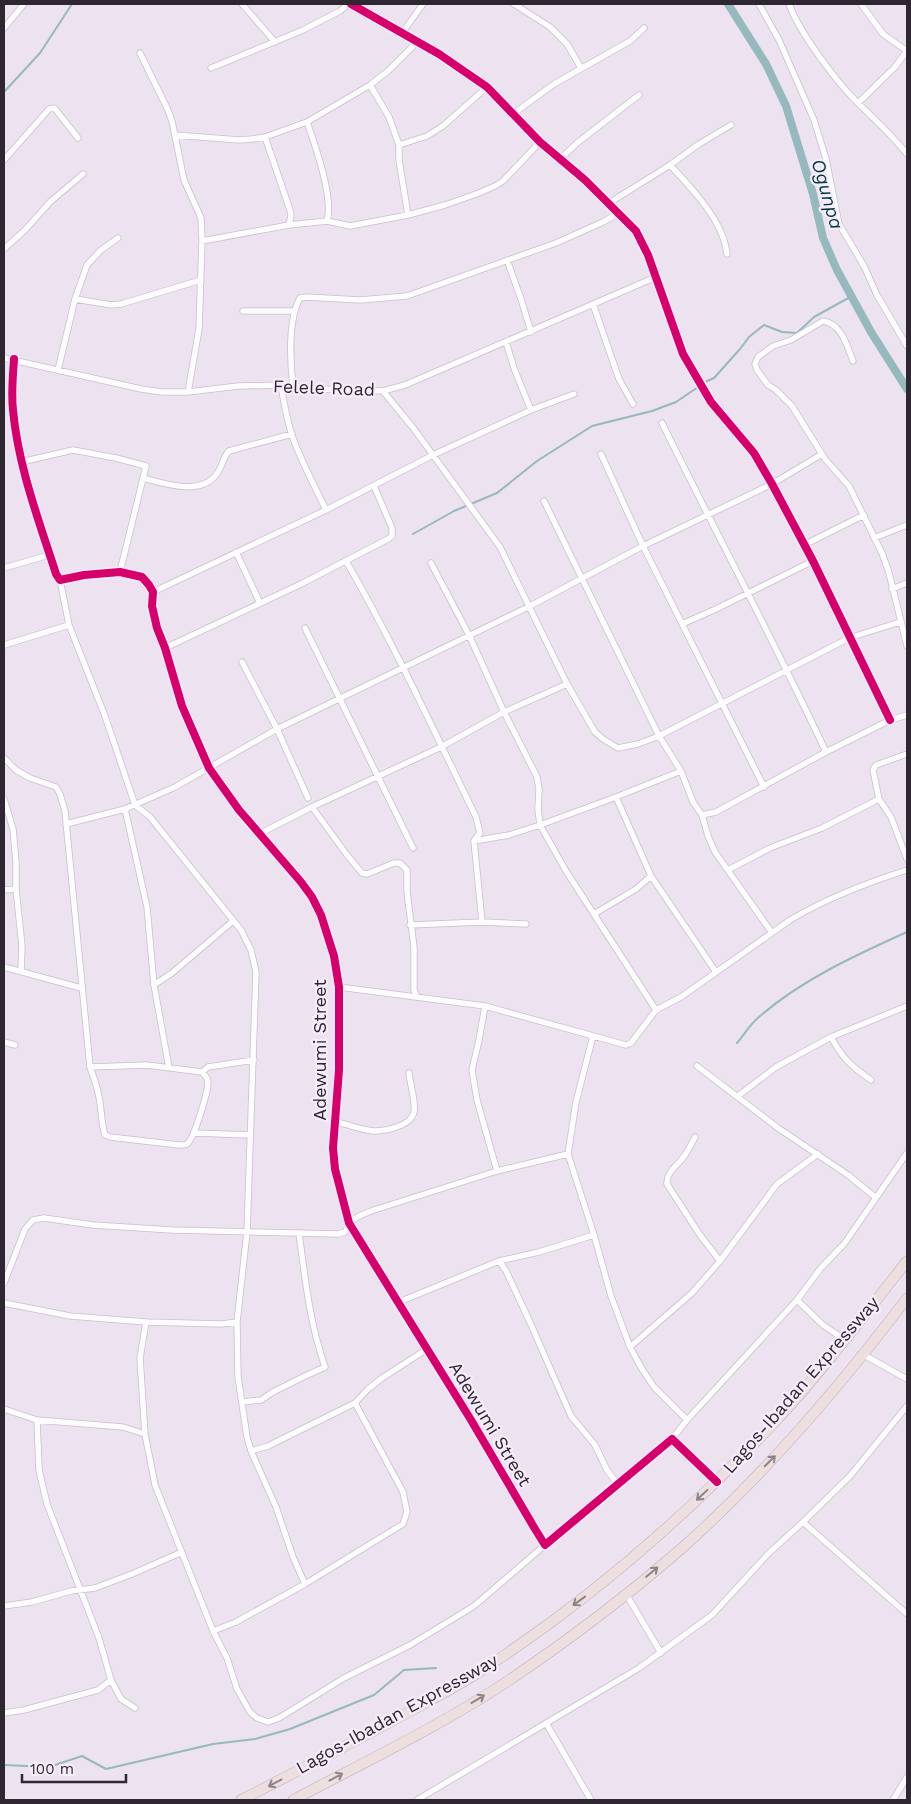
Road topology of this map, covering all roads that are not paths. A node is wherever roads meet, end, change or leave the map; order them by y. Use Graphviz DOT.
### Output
graph roads {
  1 [pos="24,4"];
  2 [pos="242,4"];
  3 [pos="350,4"];
  4 [pos="423,4"];
  5 [pos="514,4"];
  6 [pos="759,4"];
  7 [pos="789,4"];
  8 [pos="861,4"];
  9 [pos="4,28"];
  10 [pos="644,28"];
  11 [pos="402,33"];
  12 [pos="275,42"];
  13 [pos="417,42"];
  14 [pos="907,51"];
  15 [pos="140,53"];
  16 [pos="211,68"];
  17 [pos="581,68"];
  18 [pos="370,85"];
  19 [pos="487,87"];
  20 [pos="639,95"];
  21 [pos="858,103"];
  22 [pos="513,114"];
  23 [pos="306,122"];
  24 [pos="731,125"];
  25 [pos="175,135"];
  26 [pos="265,136"];
  27 [pos="78,138"];
  28 [pos="540,142"];
  29 [pos="399,145"];
  30 [pos="907,154"];
  31 [pos="560,159"];
  32 [pos="4,160"];
  33 [pos="670,165"];
  34 [pos="83,174"];
  35 [pos="609,203"];
  36 [pos="619,212"];
  37 [pos="408,215"];
  38 [pos="327,221"];
  39 [pos="289,225"];
  40 [pos="118,238"];
  41 [pos="202,241"];
  42 [pos="4,249"];
  43 [pos="727,254"];
  44 [pos="507,260"];
  45 [pos="656,277"];
  46 [pos="201,280"];
  47 [pos="75,299"];
  48 [pos="593,304"];
  49 [pos="243,311"];
  50 [pos="295,311"];
  51 [pos="530,332"];
  52 [pos="506,342"];
  53 [pos="907,346"];
  54 [pos="4,358"];
  55 [pos="14,359"];
  56 [pos="853,360"];
  57 [pos="58,370"];
  58 [pos="281,385"];
  59 [pos="292,386"];
  60 [pos="383,391"];
  61 [pos="188,392"];
  62 [pos="574,394"];
  63 [pos="633,404"];
  64 [pos="531,410"];
  65 [pos="662,423"];
  66 [pos="292,434"];
  67 [pos="601,454"];
  68 [pos="822,454"];
  69 [pos="433,455"];
  70 [pos="21,462"];
  71 [pos="142,478"];
  72 [pos="772,484"];
  73 [pos="374,486"];
  74 [pos="544,501"];
  75 [pos="326,510"];
  76 [pos="707,515"];
  77 [pos="864,515"];
  78 [pos="907,525"];
  79 [pos="874,538"];
  80 [pos="804,545"];
  81 [pos="643,546"];
  82 [pos="236,552"];
  83 [pos="49,555"];
  84 [pos="346,561"];
  85 [pos="813,561"];
  86 [pos="431,563"];
  87 [pos="4,568"];
  88 [pos="120,572"];
  89 [pos="582,579"];
  90 [pos="60,580"];
  91 [pos="907,583"];
  92 [pos="892,589"];
  93 [pos="153,592"];
  94 [pos="747,594"];
  95 [pos="260,603"];
  96 [pos="530,606"];
  97 [pos="900,622"];
  98 [pos="682,624"];
  99 [pos="69,625"];
  100 [pos="305,628"];
  101 [pos="469,635"];
  102 [pos="849,638"];
  103 [pos="4,645"];
  104 [pos="907,646"];
  105 [pos="165,648"];
  106 [pos="242,662"];
  107 [pos="404,667"];
  108 [pos="788,671"];
  109 [pos="567,684"];
  110 [pos="340,697"];
  111 [pos="723,704"];
  112 [pos="504,712"];
  113 [pos="907,715"];
  114 [pos="890,720"];
  115 [pos="277,728"];
  116 [pos="660,736"];
  117 [pos="441,746"];
  118 [pos="826,752"];
  119 [pos="907,754"];
  120 [pos="4,758"];
  121 [pos="209,768"];
  122 [pos="681,771"];
  123 [pos="379,777"];
  124 [pos="764,787"];
  125 [pos="616,797"];
  126 [pos="308,798"];
  127 [pos="4,799"];
  128 [pos="879,799"];
  129 [pos="135,805"];
  130 [pos="5,806"];
  131 [pos="312,807"];
  132 [pos="124,809"];
  133 [pos="702,815"];
  134 [pos="66,824"];
  135 [pos="540,825"];
  136 [pos="259,834"];
  137 [pos="474,841"];
  138 [pos="413,848"];
  139 [pos="907,860"];
  140 [pos="728,870"];
  141 [pos="907,870"];
  142 [pos="651,876"];
  143 [pos="16,889"];
  144 [pos="4,890"];
  145 [pos="594,914"];
  146 [pos="233,921"];
  147 [pos="482,922"];
  148 [pos="526,924"];
  149 [pos="410,925"];
  150 [pos="772,933"];
  151 [pos="4,967"];
  152 [pos="21,971"];
  153 [pos="716,972"];
  154 [pos="154,985"];
  155 [pos="339,987"];
  156 [pos="81,988"];
  157 [pos="417,996"];
  158 [pos="485,1006"];
  159 [pos="907,1006"];
  160 [pos="656,1010"];
  161 [pos="593,1036"];
  162 [pos="831,1037"];
  163 [pos="4,1042"];
  164 [pos="16,1045"];
  165 [pos="254,1060"];
  166 [pos="697,1066"];
  167 [pos="90,1067"];
  168 [pos="169,1068"];
  169 [pos="202,1072"];
  170 [pos="408,1073"];
  171 [pos="871,1080"];
  172 [pos="738,1096"];
  173 [pos="336,1122"];
  174 [pos="194,1132"];
  175 [pos="250,1135"];
  176 [pos="695,1137"];
  177 [pos="907,1153"];
  178 [pos="568,1154"];
  179 [pos="818,1154"];
  180 [pos="497,1171"];
  181 [pos="875,1197"];
  182 [pos="349,1223"];
  183 [pos="247,1232"];
  184 [pos="299,1233"];
  185 [pos="594,1235"];
  186 [pos="499,1261"];
  187 [pos="907,1261"];
  188 [pos="720,1262"];
  189 [pos="4,1284"];
  190 [pos="907,1298"];
  191 [pos="797,1300"];
  192 [pos="398,1302"];
  193 [pos="4,1303"];
  194 [pos="146,1322"];
  195 [pos="238,1322"];
  196 [pos="845,1340"];
  197 [pos="630,1347"];
  198 [pos="426,1350"];
  199 [pos="864,1355"];
  200 [pos="907,1379"];
  201 [pos="242,1402"];
  202 [pos="355,1403"];
  203 [pos="907,1406"];
  204 [pos="4,1410"];
  205 [pos="38,1420"];
  206 [pos="687,1420"];
  207 [pos="145,1434"];
  208 [pos="672,1439"];
  209 [pos="251,1451"];
  210 [pos="717,1482"];
  211 [pos="618,1485"];
  212 [pos="803,1522"];
  213 [pos="545,1545"];
  214 [pos="182,1552"];
  215 [pos="305,1584"];
  216 [pos="80,1590"];
  217 [pos="626,1594"];
  218 [pos="4,1606"];
  219 [pos="907,1614"];
  220 [pos="213,1631"];
  221 [pos="661,1653"];
  222 [pos="111,1680"];
  223 [pos="135,1708"];
  224 [pos="4,1713"];
  225 [pos="546,1723"];
  226 [pos="907,1777"];
  227 [pos="241,1800"];
  228 [pos="293,1800"];
  229 [pos="417,1800"];
  230 [pos="590,1800"];
  231 [pos="893,1800"];
  1 -- 9 [label="street"];
  2 -- 12 [label="street"];
  3 -- 11 [label="street"];
  3 -- 12 [label="street"];
  4 -- 11 [label="street"];
  5 -- 17 [label="street"];
  6 -- 53 [label="street"];
  7 -- 21 [label="street"];
  8 -- 14 [label="street"];
  10 -- 17 [label="street"];
  11 -- 13 [label="street"];
  12 -- 16 [label="street"];
  13 -- 18 [label="street"];
  13 -- 19 [label="street"];
  14 -- 21 [label="street"];
  15 -- 25 [label="street"];
  17 -- 22 [label="street"];
  18 -- 23 [label="street"];
  18 -- 29 [label="street"];
  19 -- 22 [label="street"];
  19 -- 29 [label="street"];
  20 -- 31 [label="street"];
  21 -- 30 [label="street"];
  22 -- 28 [label="street"];
  23 -- 26 [label="street"];
  23 -- 38 [label="street"];
  24 -- 33 [label="street"];
  25 -- 26 [label="street"];
  25 -- 41 [label="street"];
  26 -- 39 [label="street"];
  27 -- 32 [label="street"];
  28 -- 31 [label="street"];
  28 -- 37 [label="street"];
  29 -- 37 [label="street"];
  31 -- 35 [label="street"];
  33 -- 35 [label="street"];
  33 -- 43 [label="street"];
  34 -- 42 [label="street"];
  35 -- 36 [label="street"];
  36 -- 44 [label="street"];
  36 -- 45 [label="street"];
  37 -- 38 [label="street"];
  38 -- 39 [label="street"];
  39 -- 41 [label="street"];
  40 -- 47 [label="street"];
  41 -- 46 [label="street"];
  44 -- 50 [label="street"];
  44 -- 51 [label="street"];
  45 -- 48 [label="street, Felele Road"];
  45 -- 72 [label="street"];
  46 -- 47 [label="street"];
  46 -- 61 [label="street"];
  47 -- 57 [label="street"];
  48 -- 51 [label="street, Felele Road"];
  48 -- 63 [label="street"];
  49 -- 50 [label="street"];
  50 -- 59 [label="street"];
  51 -- 52 [label="street, Felele Road"];
  52 -- 60 [label="street, Felele Road"];
  52 -- 64 [label="street"];
  54 -- 55 [label="street, Felele Road"];
  55 -- 57 [label="street, Felele Road"];
  55 -- 70 [label="street"];
  56 -- 68 [label="street"];
  57 -- 61 [label="street, Felele Road"];
  58 -- 59 [label="street, Felele Road"];
  58 -- 61 [label="street, Felele Road"];
  58 -- 66 [label="street"];
  59 -- 60 [label="street, Felele Road"];
  60 -- 69 [label="street"];
  62 -- 64 [label="street"];
  64 -- 69 [label="street"];
  65 -- 76 [label="street"];
  66 -- 71 [label="street"];
  66 -- 75 [label="street"];
  67 -- 81 [label="street"];
  68 -- 72 [label="street"];
  68 -- 77 [label="street"];
  69 -- 73 [label="street"];
  69 -- 96 [label="street"];
  70 -- 71 [label="street"];
  70 -- 83 [label="street"];
  71 -- 88 [label="street"];
  72 -- 76 [label="street"];
  72 -- 80 [label="street"];
  73 -- 75 [label="street"];
  73 -- 84 [label="street"];
  74 -- 89 [label="street"];
  75 -- 82 [label="street"];
  76 -- 81 [label="street"];
  76 -- 94 [label="street"];
  77 -- 79 [label="street"];
  77 -- 80 [label="street"];
  78 -- 79 [label="street"];
  79 -- 92 [label="street"];
  80 -- 85 [label="street"];
  81 -- 89 [label="street"];
  81 -- 98 [label="street"];
  82 -- 93 [label="street"];
  82 -- 95 [label="street"];
  83 -- 87 [label="street"];
  83 -- 90 [label="street"];
  84 -- 95 [label="street"];
  84 -- 107 [label="street"];
  85 -- 94 [label="street"];
  85 -- 102 [label="street"];
  86 -- 101 [label="street"];
  88 -- 90 [label="street"];
  88 -- 93 [label="street"];
  89 -- 96 [label="street"];
  89 -- 116 [label="street"];
  90 -- 99 [label="street"];
  91 -- 92 [label="street"];
  92 -- 97 [label="street"];
  93 -- 105 [label="street, Adewumi Street"];
  94 -- 98 [label="street"];
  94 -- 108 [label="street"];
  95 -- 105 [label="street"];
  96 -- 101 [label="street"];
  96 -- 109 [label="street"];
  97 -- 102 [label="street"];
  97 -- 104 [label="street"];
  98 -- 111 [label="street"];
  99 -- 103 [label="street"];
  99 -- 129 [label="street"];
  100 -- 110 [label="street"];
  101 -- 107 [label="street"];
  101 -- 112 [label="street"];
  102 -- 108 [label="street"];
  102 -- 114 [label="street"];
  105 -- 121 [label="street, Adewumi Street"];
  106 -- 115 [label="street"];
  107 -- 110 [label="street"];
  107 -- 117 [label="street"];
  108 -- 111 [label="street"];
  108 -- 118 [label="street"];
  109 -- 112 [label="street"];
  109 -- 116 [label="street"];
  110 -- 115 [label="street"];
  110 -- 123 [label="street"];
  111 -- 116 [label="street"];
  111 -- 124 [label="street"];
  112 -- 117 [label="street"];
  112 -- 135 [label="street"];
  113 -- 114 [label="street"];
  114 -- 118 [label="street"];
  115 -- 121 [label="street"];
  115 -- 126 [label="street"];
  116 -- 122 [label="street"];
  117 -- 123 [label="street"];
  117 -- 137 [label="street"];
  118 -- 124 [label="street"];
  119 -- 128 [label="street"];
  120 -- 134 [label="street"];
  121 -- 129 [label="street"];
  121 -- 136 [label="street, Adewumi Street"];
  122 -- 125 [label="street"];
  122 -- 133 [label="street"];
  123 -- 131 [label="street"];
  123 -- 138 [label="street"];
  124 -- 133 [label="street"];
  125 -- 135 [label="street"];
  125 -- 142 [label="street"];
  127 -- 130 [label="street"];
  128 -- 139 [label="street"];
  128 -- 140 [label="street"];
  129 -- 132 [label="street"];
  129 -- 146 [label="street"];
  130 -- 143 [label="street"];
  131 -- 136 [label="street"];
  131 -- 149 [label="street"];
  132 -- 134 [label="street"];
  132 -- 154 [label="street"];
  133 -- 140 [label="street"];
  134 -- 156 [label="street"];
  135 -- 137 [label="street"];
  135 -- 145 [label="street"];
  136 -- 155 [label="street, Adewumi Street"];
  137 -- 147 [label="street"];
  140 -- 150 [label="street"];
  141 -- 150 [label="street"];
  142 -- 145 [label="street"];
  142 -- 153 [label="street"];
  143 -- 144 [label="street"];
  143 -- 152 [label="street"];
  145 -- 160 [label="street"];
  146 -- 154 [label="street"];
  146 -- 165 [label="street"];
  147 -- 148 [label="street"];
  147 -- 149 [label="street"];
  149 -- 157 [label="street"];
  150 -- 153 [label="street"];
  151 -- 152 [label="street"];
  152 -- 156 [label="street"];
  153 -- 160 [label="street"];
  154 -- 168 [label="street"];
  155 -- 157 [label="street"];
  155 -- 173 [label="street, Adewumi Street"];
  156 -- 167 [label="street"];
  157 -- 158 [label="street"];
  158 -- 161 [label="street"];
  158 -- 180 [label="street"];
  159 -- 162 [label="street"];
  160 -- 161 [label="street"];
  161 -- 178 [label="street"];
  162 -- 171 [label="street"];
  162 -- 172 [label="street"];
  163 -- 164 [label="street"];
  165 -- 169 [label="street"];
  165 -- 175 [label="street"];
  166 -- 172 [label="street"];
  167 -- 168 [label="street"];
  167 -- 174 [label="street"];
  168 -- 169 [label="street"];
  169 -- 174 [label="street"];
  170 -- 173 [label="street"];
  172 -- 179 [label="street"];
  173 -- 182 [label="street, Adewumi Street"];
  174 -- 175 [label="street"];
  175 -- 183 [label="street"];
  176 -- 188 [label="street"];
  177 -- 181 [label="street"];
  178 -- 180 [label="street"];
  178 -- 185 [label="street"];
  179 -- 181 [label="street"];
  179 -- 188 [label="street"];
  180 -- 182 [label="street"];
  181 -- 191 [label="street"];
  182 -- 184 [label="street"];
  182 -- 192 [label="street, Adewumi Street"];
  183 -- 184 [label="street"];
  183 -- 189 [label="street"];
  183 -- 195 [label="street"];
  184 -- 201 [label="street"];
  185 -- 186 [label="street"];
  185 -- 197 [label="street"];
  186 -- 192 [label="street"];
  186 -- 211 [label="street"];
  187 -- 196 [label="highway, Lagos-Ibadan Expressway"];
  188 -- 197 [label="street"];
  190 -- 199 [label="highway, Lagos-Ibadan Expressway"];
  191 -- 196 [label="street"];
  191 -- 206 [label="street"];
  192 -- 198 [label="street, Adewumi Street"];
  193 -- 194 [label="street"];
  194 -- 195 [label="street"];
  194 -- 207 [label="street"];
  195 -- 201 [label="street"];
  196 -- 210 [label="highway, Lagos-Ibadan Expressway"];
  197 -- 206 [label="street"];
  198 -- 202 [label="street"];
  198 -- 213 [label="street, Adewumi Street"];
  199 -- 200 [label="street"];
  217 -- 199 [label="highway, Lagos-Ibadan Expressway, one-way"];
  201 -- 209 [label="street"];
  202 -- 209 [label="street"];
  202 -- 215 [label="street"];
  203 -- 212 [label="street"];
  204 -- 205 [label="street"];
  205 -- 207 [label="street"];
  205 -- 216 [label="street"];
  206 -- 208 [label="street"];
  207 -- 214 [label="street"];
  208 -- 210 [label="street"];
  208 -- 211 [label="street"];
  209 -- 215 [label="street"];
  210 -- 227 [label="highway, Lagos-Ibadan Expressway, one-way"];
  211 -- 213 [label="street"];
  212 -- 219 [label="street"];
  212 -- 221 [label="street"];
  213 -- 220 [label="street"];
  214 -- 216 [label="street"];
  214 -- 220 [label="street"];
  215 -- 220 [label="street"];
  216 -- 218 [label="street"];
  216 -- 222 [label="street"];
  217 -- 221 [label="street"];
  228 -- 217 [label="highway, Lagos-Ibadan Expressway, one-way"];
  221 -- 225 [label="street"];
  222 -- 223 [label="street"];
  222 -- 224 [label="street"];
  225 -- 229 [label="street"];
  225 -- 230 [label="street"];
  226 -- 231 [label="street"];
}
